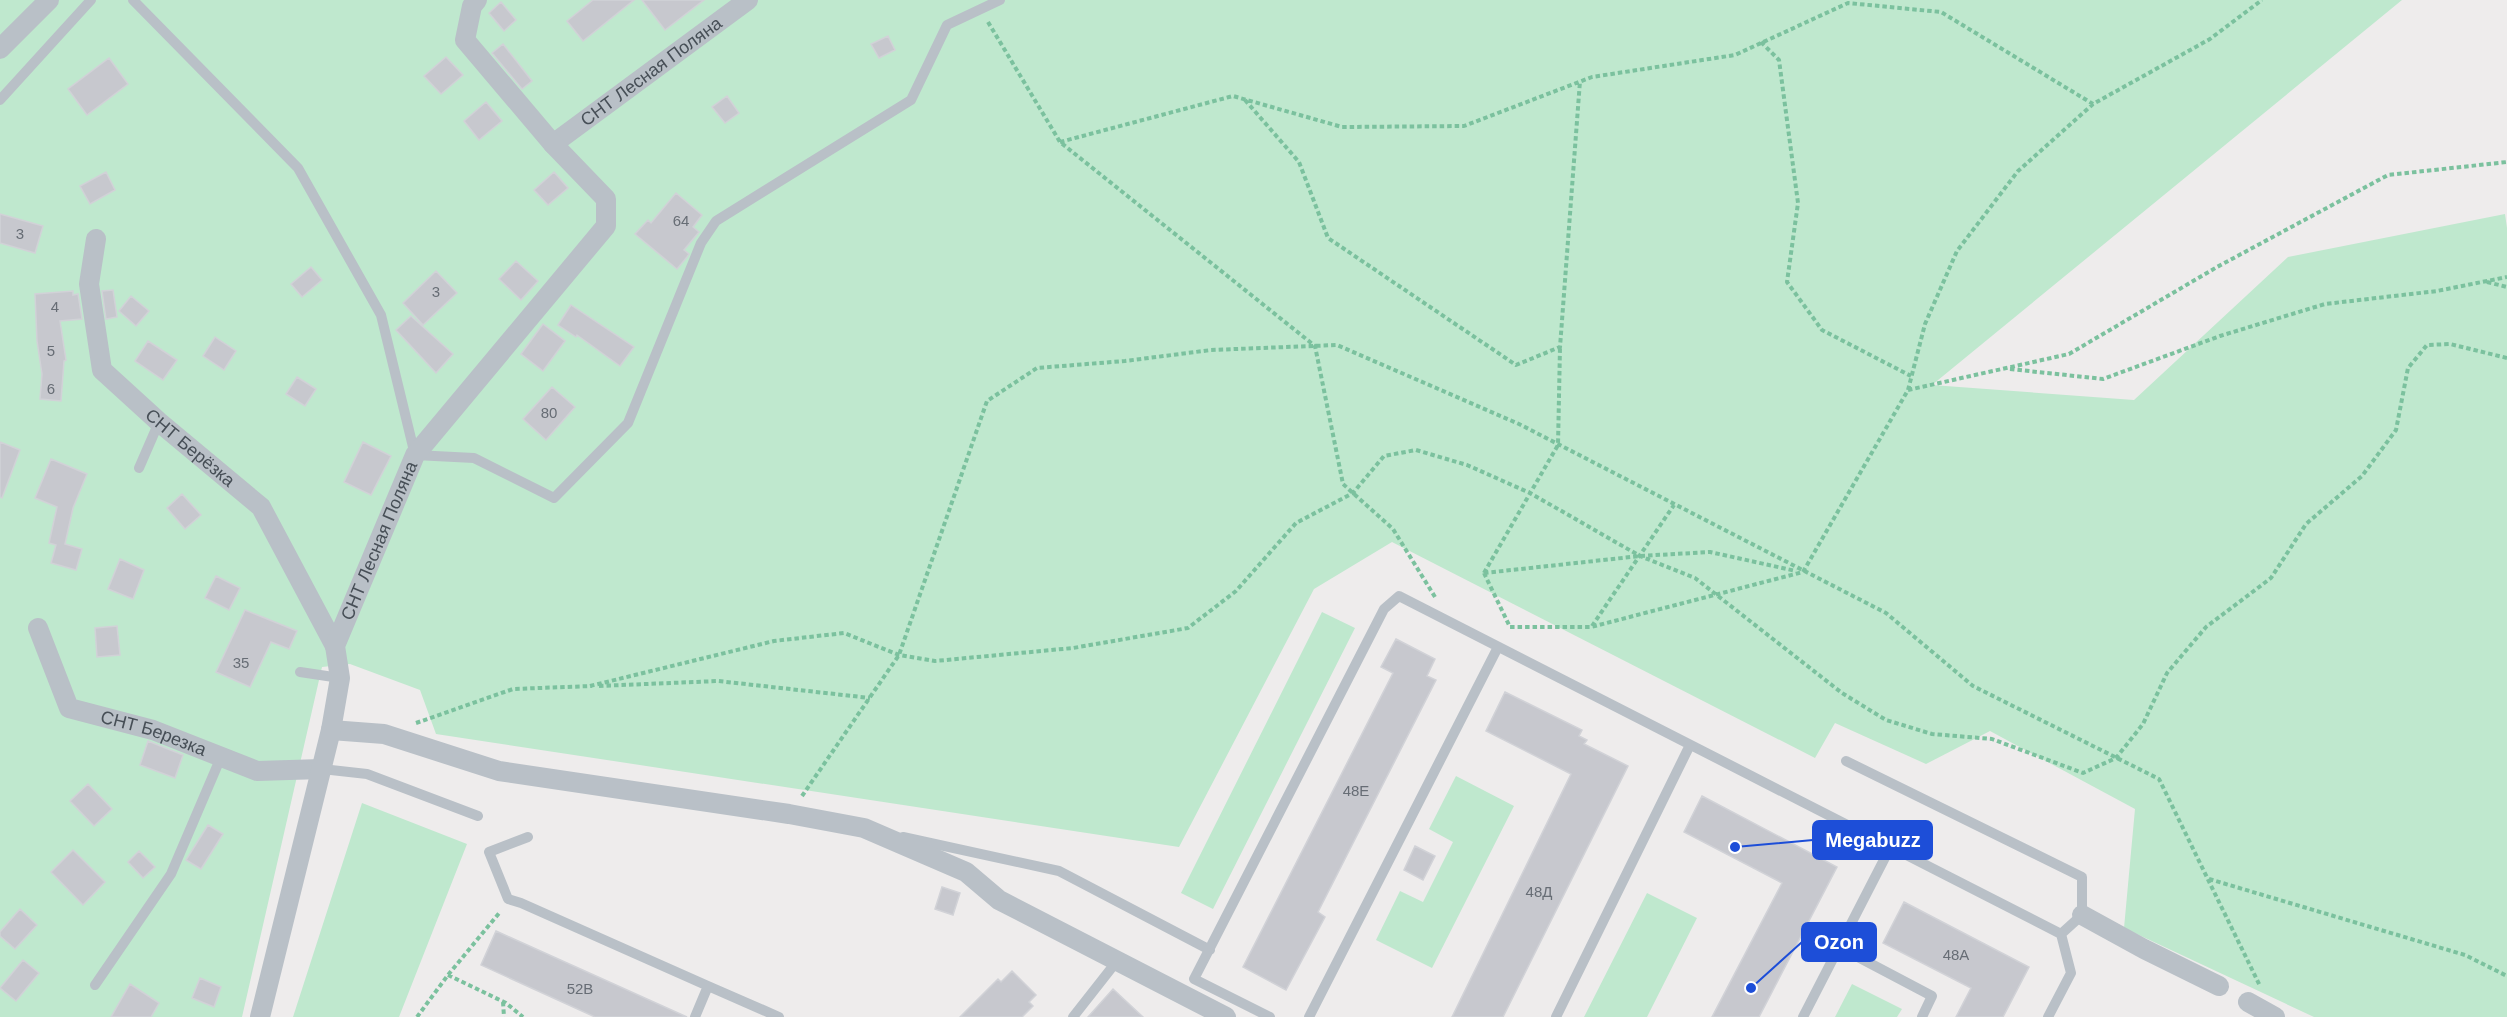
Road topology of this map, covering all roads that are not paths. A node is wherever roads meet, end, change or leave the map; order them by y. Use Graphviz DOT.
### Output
graph roads {
  1 [pos="49,0"];
  2 [pos="91,0"];
  3 [pos="133,0"];
  4 [pos="477,0"];
  5 [pos="748,0"];
  6 [pos="1000,0"];
  7 [pos="0,49"];
  8 [pos="0,100"];
  9 [pos="553,144"];
  10 [pos="96,239"];
  11 [pos="159,422"];
  12 [pos="415,455"];
  13 [pos="139,468"];
  14 [pos="38,628"];
  15 [pos="335,646"];
  16 [pos="1498,647"];
  17 [pos="300,672"];
  18 [pos="340,678"];
  19 [pos="331,730"];
  20 [pos="1690,745"];
  21 [pos="221,757"];
  22 [pos="1846,761"];
  23 [pos="322,769"];
  24 [pos="478,816"];
  25 [pos="864,828"];
  26 [pos="528,837"];
  27 [pos="1890,848"];
  28 [pos="2082,915"];
  29 [pos="2061,934"];
  30 [pos="1839,947"];
  31 [pos="1209,950"];
  32 [pos="1117,961"];
  33 [pos="95,985"];
  34 [pos="708,986"];
  35 [pos="2219,986"];
  36 [pos="2255,996"];
  37 [pos="260,1017"];
  38 [pos="694,1017"];
  39 [pos="779,1017"];
  40 [pos="1073,1017"];
  41 [pos="1226,1017"];
  42 [pos="1270,1017"];
  43 [pos="1309,1017"];
  44 [pos="1556,1017"];
  45 [pos="1803,1017"];
  46 [pos="1922,1017"];
  47 [pos="2048,1017"];
  48 [pos="2276,1017"];
  1 -- 7 [label="street"];
  2 -- 8 [label="lane"];
  3 -- 12 [label="lane"];
  4 -- 9 [label="street, СНТ Лесная Поляна"];
  5 -- 9 [label="street, СНТ Лесная Поляна"];
  6 -- 12 [label="lane"];
  9 -- 12 [label="street, СНТ Лесная Поляна"];
  10 -- 11 [label="street, СНТ Берёзка"];
  11 -- 13 [label="lane"];
  11 -- 15 [label="street, СНТ Берёзка"];
  12 -- 15 [label="street, СНТ Лесная Поляна"];
  14 -- 21 [label="street, СНТ Березка"];
  15 -- 18 [label="street"];
  16 -- 20 [label="lane"];
  16 -- 31 [label="lane"];
  16 -- 43 [label="lane"];
  17 -- 18 [label="lane"];
  18 -- 19 [label="street"];
  19 -- 23 [label="street"];
  19 -- 25 [label="street"];
  20 -- 27 [label="lane"];
  20 -- 44 [label="lane"];
  21 -- 23 [label="street, СНТ Березка"];
  21 -- 33 [label="lane"];
  22 -- 28 [label="lane"];
  23 -- 24 [label="lane"];
  23 -- 37 [label="street"];
  25 -- 31 [label="lane"];
  25 -- 32 [label="street"];
  26 -- 34 [label="lane"];
  27 -- 29 [label="lane"];
  27 -- 30 [label="lane"];
  28 -- 29 [label="lane"];
  28 -- 35 [label="street"];
  29 -- 47 [label="lane"];
  30 -- 45 [label="lane"];
  30 -- 46 [label="lane"];
  31 -- 42 [label="lane"];
  32 -- 40 [label="lane"];
  32 -- 41 [label="street"];
  34 -- 38 [label="lane"];
  34 -- 39 [label="lane"];
  36 -- 48 [label="street"];
}
